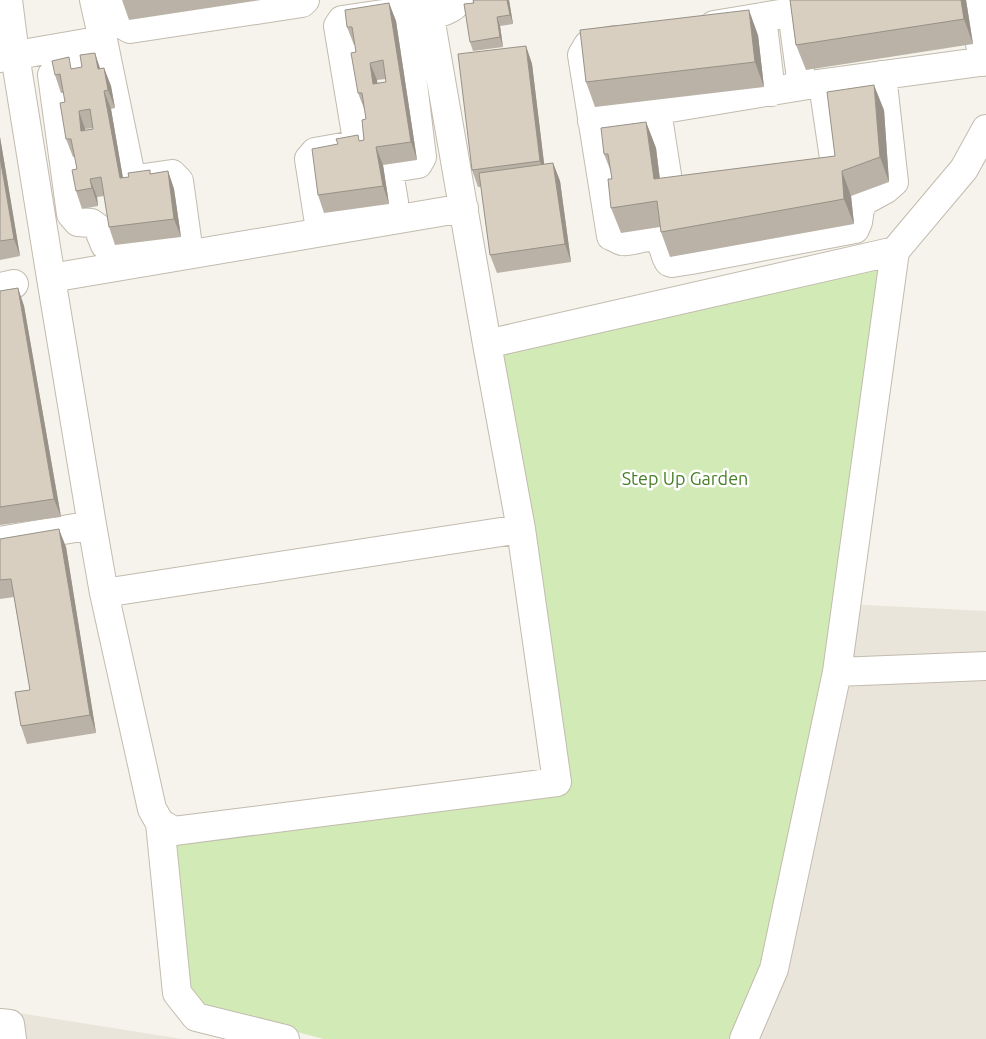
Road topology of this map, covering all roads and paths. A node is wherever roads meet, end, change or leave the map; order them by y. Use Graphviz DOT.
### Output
graph roads {
  1 [pos="8,0"];
  2 [pos="94,0"];
  3 [pos="117,0"];
  4 [pos="305,0"];
  5 [pos="459,0"];
  6 [pos="862,0"];
  7 [pos="973,0"];
  8 [pos="416,6"];
  9 [pos="792,12"];
  10 [pos="762,17"];
  11 [pos="694,28"];
  12 [pos="636,37"];
  13 [pos="7,46"];
  14 [pos="105,50"];
  15 [pos="984,62"];
  16 [pos="882,75"];
  17 [pos="813,85"];
  18 [pos="772,92"];
  19 [pos="656,111"];
  20 [pos="592,121"];
  21 [pos="986,128"];
  22 [pos="791,178"];
  23 [pos="714,191"];
  24 [pos="464,208"];
  25 [pos="319,225"];
  26 [pos="188,247"];
  27 [pos="895,251"];
  28 [pos="51,278"];
  29 [pos="487,344"];
  30 [pos="92,526"];
  31 [pos="520,529"];
  32 [pos="0,541"];
  33 [pos="104,594"];
  34 [pos="986,666"];
  35 [pos="837,672"];
  36 [pos="160,823"];
  37 [pos="0,1023"];
  38 [pos="12,1039"];
  39 [pos="285,1039"];
  40 [pos="744,1039"];
  1 -- 13 [label="street"];
  2 -- 14 [label="street"];
  3 -- 4 [label="street"];
  5 -- 8 [label="street"];
  6 -- 9 [label="street"];
  7 -- 15 [label="street"];
  8 -- 24 [label="street"];
  8 -- 25 [label="street"];
  8 -- 25 [label="street"];
  9 -- 10 [label="street"];
  9 -- 17 [label="street"];
  10 -- 11 [label="street"];
  10 -- 18 [label="street"];
  12 -- 20 [label="street"];
  13 -- 14 [label="street"];
  13 -- 28 [label="street"];
  14 -- 26 [label="street"];
  14 -- 26 [label="street"];
  15 -- 16 [label="street"];
  16 -- 17 [label="street"];
  16 -- 20 [label="street"];
  17 -- 18 [label="street"];
  17 -- 22 [label="street"];
  18 -- 19 [label="street"];
  19 -- 20 [label="street"];
  19 -- 23 [label="street"];
  21 -- 27 [label="street"];
  24 -- 25 [label="street"];
  24 -- 29 [label="street"];
  25 -- 26 [label="street"];
  26 -- 28 [label="street"];
  27 -- 29 [label="street"];
  27 -- 35 [label="street"];
  28 -- 30 [label="street"];
  29 -- 31 [label="street"];
  30 -- 32 [label="street"];
  30 -- 33 [label="street"];
  31 -- 33 [label="street"];
  31 -- 36 [label="street"];
  33 -- 36 [label="street"];
  34 -- 35 [label="street"];
  35 -- 40 [label="street"];
  36 -- 39 [label="street"];
  37 -- 38 [label="street"];
}
